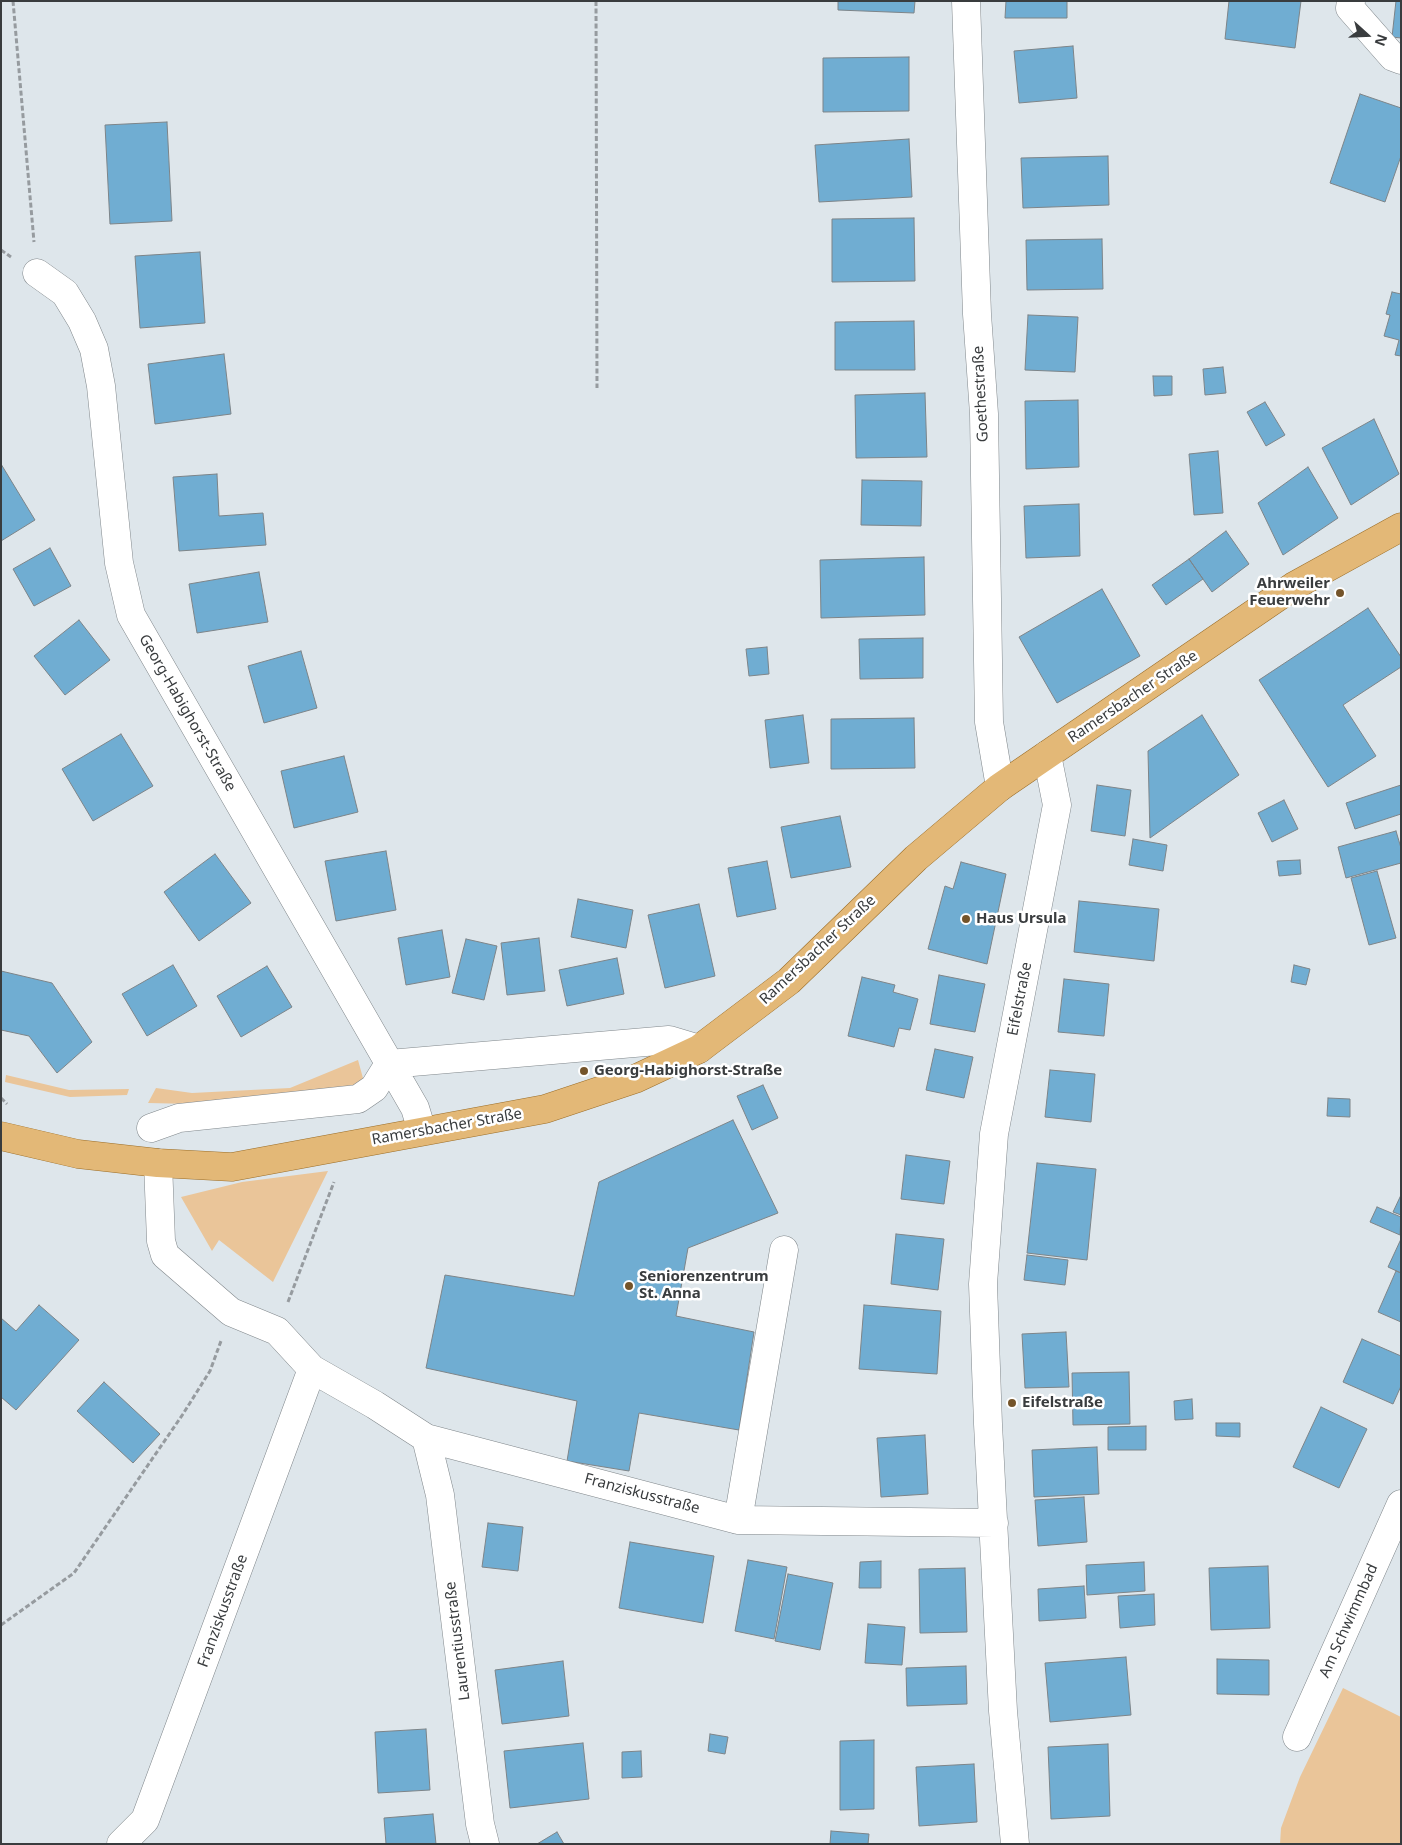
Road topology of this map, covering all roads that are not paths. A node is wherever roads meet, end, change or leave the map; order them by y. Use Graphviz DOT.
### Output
graph roads {
  1 [pos="966,1"];
  2 [pos="1351,1"];
  3 [pos="1401,60"];
  4 [pos="37,273"];
  5 [pos="1401,527"];
  6 [pos="1047,756"];
  7 [pos="1000,787"];
  8 [pos="699,1049"];
  9 [pos="389,1064"];
  10 [pos="151,1128"];
  11 [pos="422,1131"];
  12 [pos="1,1136"];
  13 [pos="158,1163"];
  14 [pos="784,1250"];
  15 [pos="312,1369"];
  16 [pos="426,1438"];
  17 [pos="1401,1504"];
  18 [pos="738,1520"];
  19 [pos="994,1523"];
  20 [pos="1297,1737"];
  21 [pos="121,1844"];
  22 [pos="485,1844"];
  23 [pos="1015,1844"];
  1 -- 7 [label="street, Goethestraße"];
  2 -- 3 [label="street"];
  4 -- 9 [label="street, Georg-Habighorst-Straße"];
  5 -- 6 [label="main road, Ramersbacher Straße"];
  6 -- 7 [label="main road, Ramersbacher Straße"];
  6 -- 19 [label="street, Eifelstraße"];
  7 -- 8 [label="main road, Ramersbacher Straße"];
  8 -- 9 [label="street"];
  8 -- 11 [label="main road, Ramersbacher Straße"];
  9 -- 10 [label="street"];
  9 -- 11 [label="street, Georg-Habighorst-Straße"];
  11 -- 13 [label="main road, Ramersbacher Straße"];
  12 -- 13 [label="main road, Ramersbacher Straße"];
  13 -- 15 [label="street, Franziskusstraße"];
  14 -- 18 [label="street"];
  15 -- 16 [label="street, Franziskusstraße"];
  15 -- 21 [label="street, Franziskusstraße"];
  16 -- 18 [label="street, Franziskusstraße"];
  16 -- 22 [label="street, Laurentiusstraße"];
  17 -- 20 [label="street, Am Schwimmbad"];
  18 -- 19 [label="street, Franziskusstraße"];
  19 -- 23 [label="street, Eifelstraße"];
}
